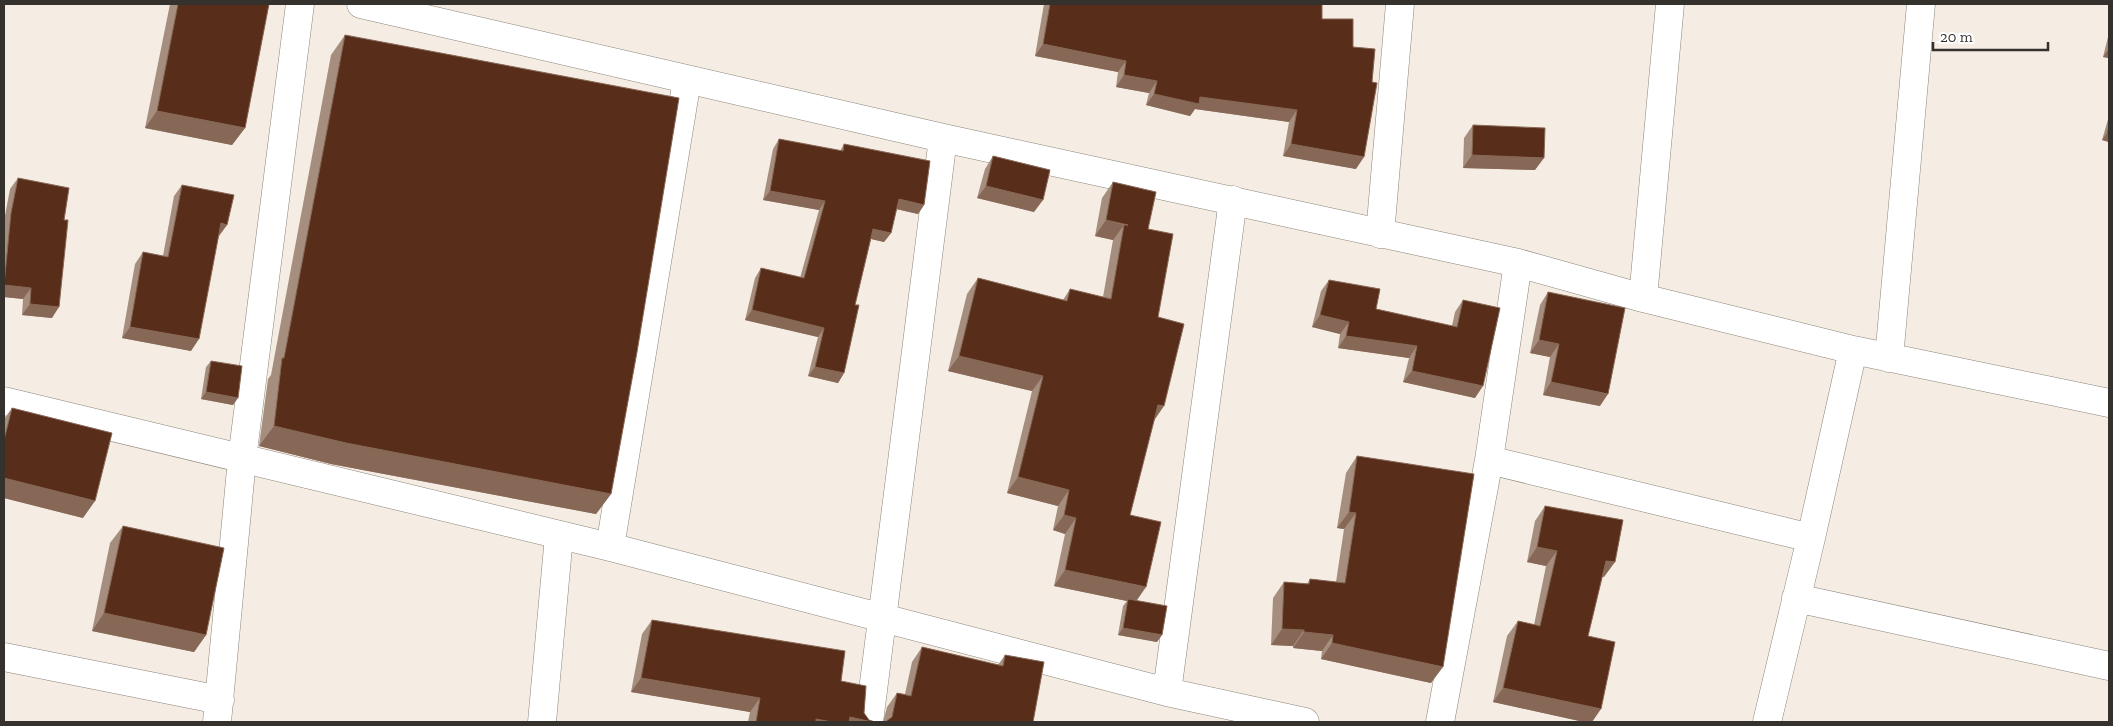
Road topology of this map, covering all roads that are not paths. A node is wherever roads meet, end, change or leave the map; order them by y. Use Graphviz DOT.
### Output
graph roads {
  1 [pos="300,4"];
  2 [pos="361,4"];
  3 [pos="1400,4"];
  4 [pos="1670,4"];
  5 [pos="1921,4"];
  6 [pos="687,80"];
  7 [pos="943,138"];
  8 [pos="1233,200"];
  9 [pos="1380,234"];
  10 [pos="1518,263"];
  11 [pos="1643,298"];
  12 [pos="1853,350"];
  13 [pos="1889,358"];
  14 [pos="4,401"];
  15 [pos="2109,403"];
  16 [pos="242,459"];
  17 [pos="1489,460"];
  18 [pos="559,536"];
  19 [pos="1811,538"];
  20 [pos="610,547"];
  21 [pos="1796,598"];
  22 [pos="882,617"];
  23 [pos="4,657"];
  24 [pos="2109,666"];
  25 [pos="1167,692"];
  26 [pos="219,711"];
  27 [pos="542,722"];
  28 [pos="869,722"];
  29 [pos="1306,722"];
  30 [pos="1440,722"];
  31 [pos="1767,722"];
  1 -- 16 [label="street"];
  2 -- 6 [label="street"];
  3 -- 9 [label="street"];
  4 -- 11 [label="street"];
  5 -- 13 [label="street"];
  6 -- 7 [label="street"];
  6 -- 20 [label="street"];
  7 -- 8 [label="street"];
  7 -- 22 [label="street"];
  8 -- 9 [label="street"];
  8 -- 25 [label="street"];
  9 -- 10 [label="street"];
  10 -- 11 [label="street"];
  10 -- 17 [label="street"];
  11 -- 12 [label="street"];
  12 -- 13 [label="street"];
  12 -- 19 [label="street"];
  13 -- 15 [label="street"];
  14 -- 16 [label="street"];
  16 -- 18 [label="street"];
  16 -- 26 [label="street"];
  17 -- 19 [label="street"];
  17 -- 30 [label="street"];
  18 -- 20 [label="street"];
  18 -- 27 [label="street"];
  19 -- 21 [label="street"];
  20 -- 22 [label="street"];
  21 -- 24 [label="street"];
  21 -- 31 [label="street"];
  22 -- 25 [label="street"];
  22 -- 28 [label="street"];
  23 -- 26 [label="street"];
  25 -- 29 [label="street"];
}
